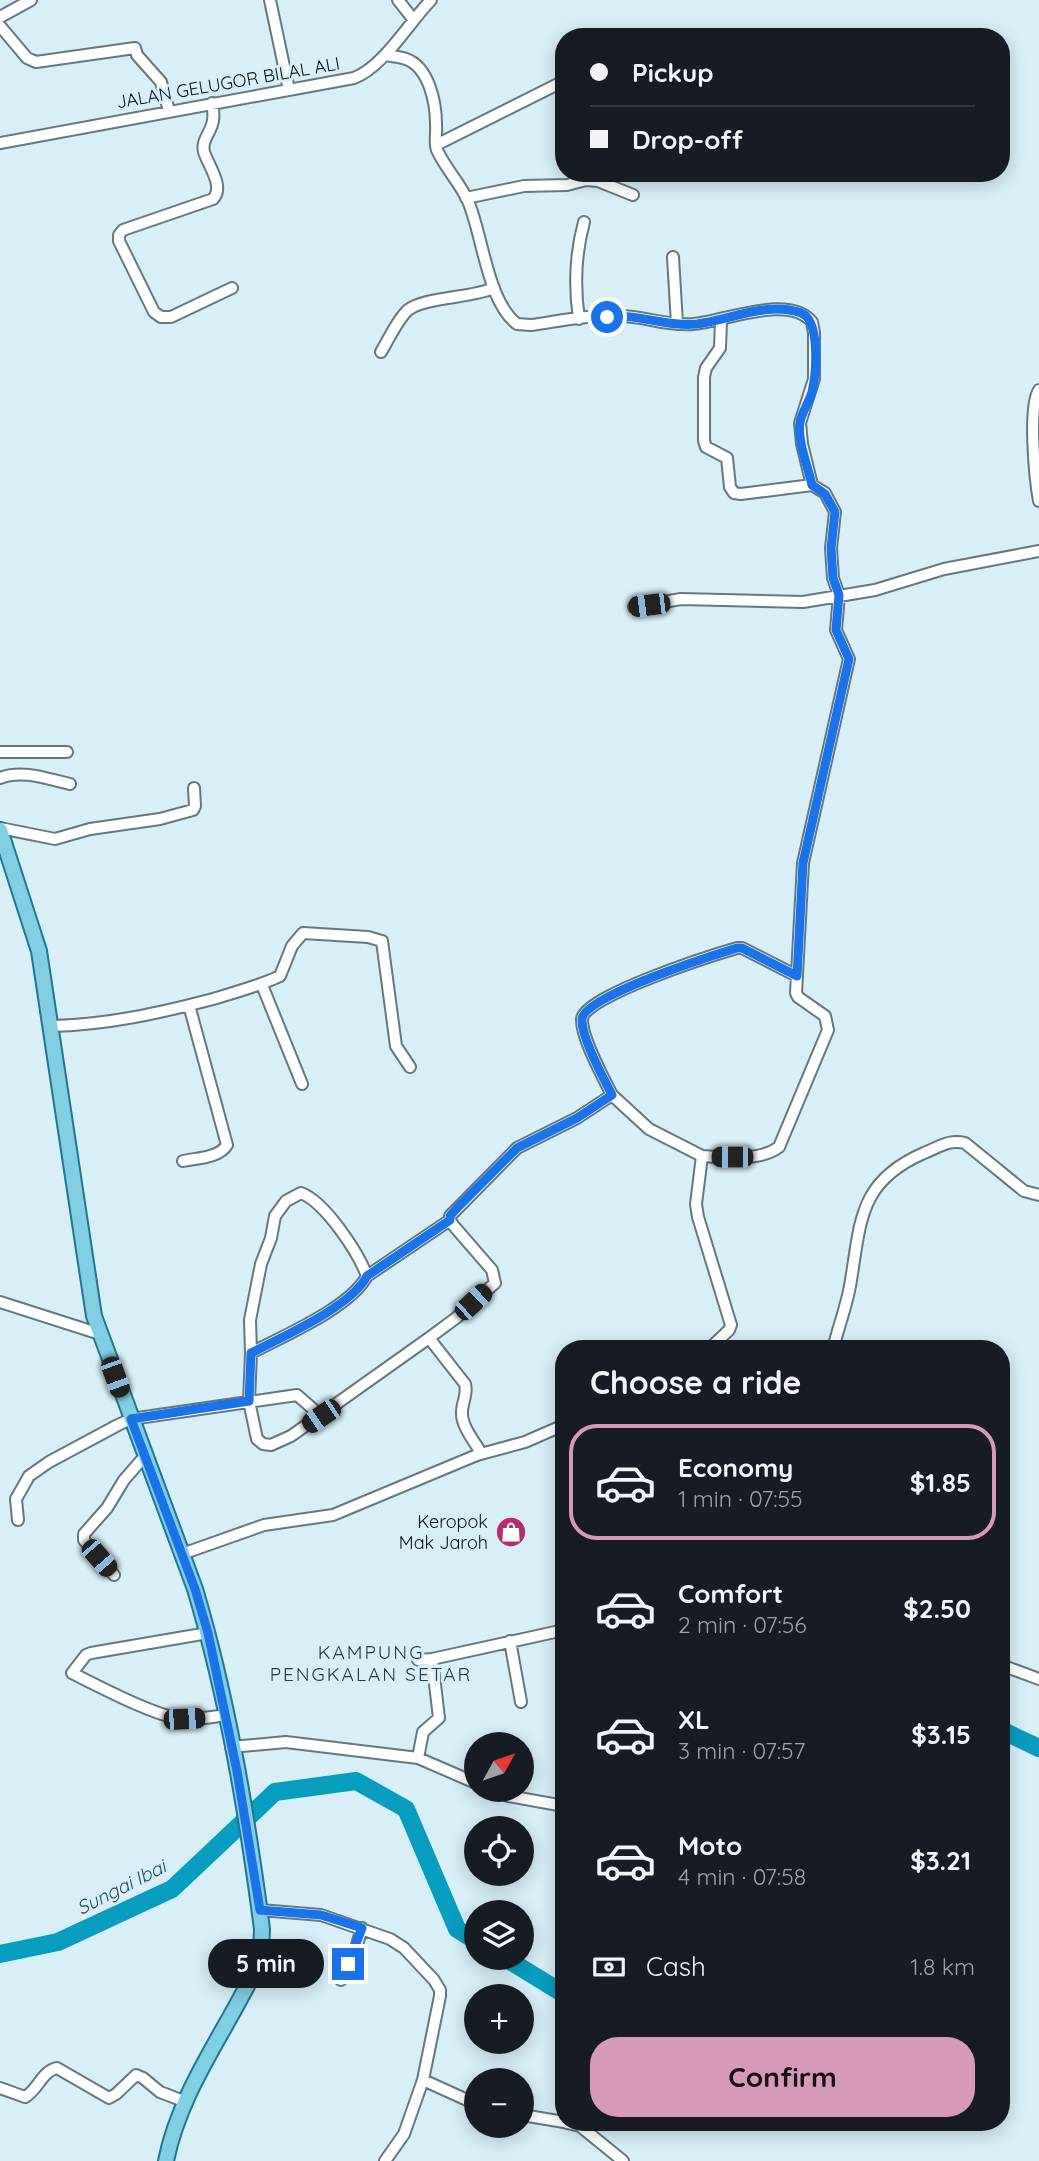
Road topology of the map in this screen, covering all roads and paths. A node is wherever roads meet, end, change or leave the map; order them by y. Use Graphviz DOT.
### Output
graph roads {
  1 [pos="31,0"];
  2 [pos="270,0"];
  3 [pos="431,0"];
  4 [pos="406,11"];
  5 [pos="0,17"];
  6 [pos="0,26"];
  7 [pos="385,55"];
  8 [pos="555,86"];
  9 [pos="289,87"];
  10 [pos="212,103"];
  11 [pos="168,108"];
  12 [pos="0,143"];
  13 [pos="436,145"];
  14 [pos="578,182"];
  15 [pos="600,182"];
  16 [pos="633,195"];
  17 [pos="466,198"];
  18 [pos="584,222"];
  19 [pos="673,257"];
  20 [pos="232,288"];
  21 [pos="494,288"];
  22 [pos="579,319"];
  23 [pos="721,321"];
  24 [pos="677,324"];
  25 [pos="381,352"];
  26 [pos="1039,390"];
  27 [pos="812,485"];
  28 [pos="1039,501"];
  29 [pos="1039,551"];
  30 [pos="839,595"];
  31 [pos="634,607"];
  32 [pos="0,752"];
  33 [pos="67,752"];
  34 [pos="0,778"];
  35 [pos="70,784"];
  36 [pos="194,788"];
  37 [pos="0,829"];
  38 [pos="797,976"];
  39 [pos="262,985"];
  40 [pos="189,1005"];
  41 [pos="51,1026"];
  42 [pos="411,1067"];
  43 [pos="302,1084"];
  44 [pos="612,1095"];
  45 [pos="702,1156"];
  46 [pos="183,1161"];
  47 [pos="1039,1195"];
  48 [pos="450,1220"];
  49 [pos="367,1276"];
  50 [pos="0,1302"];
  51 [pos="100,1334"];
  52 [pos="429,1338"];
  53 [pos="718,1340"];
  54 [pos="835,1340"];
  55 [pos="251,1353"];
  56 [pos="249,1401"];
  57 [pos="321,1416"];
  58 [pos="131,1419"];
  59 [pos="555,1429"];
  60 [pos="481,1453"];
  61 [pos="144,1457"];
  62 [pos="18,1520"];
  63 [pos="182,1554"];
  64 [pos="114,1575"];
  65 [pos="555,1632"];
  66 [pos="208,1633"];
  67 [pos="510,1642"];
  68 [pos="432,1659"];
  69 [pos="418,1660"];
  70 [pos="1010,1668"];
  71 [pos="1039,1679"];
  72 [pos="520,1702"];
  73 [pos="226,1715"];
  74 [pos="231,1746"];
  75 [pos="418,1758"];
  76 [pos="464,1778"];
  77 [pos="534,1801"];
  78 [pos="555,1804"];
  79 [pos="260,1910"];
  80 [pos="362,1928"];
  81 [pos="341,1980"];
  82 [pos="422,2080"];
  83 [pos="0,2088"];
  84 [pos="464,2099"];
  85 [pos="186,2102"];
  86 [pos="534,2117"];
  87 [pos="555,2121"];
  88 [pos="586,2131"];
  89 [pos="386,2159"];
  90 [pos="166,2161"];
  91 [pos="399,2161"];
  92 [pos="623,2161"];
  1 -- 5 [label="street"];
  2 -- 9 [label="street"];
  3 -- 4 [label="street, JALAN GELUGOR BILAL ALI"];
  4 -- 7 [label="street, JALAN GELUGOR BILAL ALI"];
  6 -- 11 [label="street"];
  7 -- 9 [label="street, JALAN GELUGOR BILAL ALI"];
  7 -- 13 [label="street"];
  8 -- 13 [label="street"];
  9 -- 10 [label="street, JALAN GELUGOR BILAL ALI"];
  10 -- 11 [label="street, JALAN GELUGOR BILAL ALI"];
  10 -- 20 [label="street"];
  11 -- 12 [label="street, JALAN GELUGOR BILAL ALI"];
  13 -- 17 [label="street"];
  14 -- 17 [label="street"];
  15 -- 16 [label="street"];
  17 -- 21 [label="street"];
  18 -- 22 [label="street"];
  19 -- 24 [label="street"];
  21 -- 22 [label="street"];
  21 -- 25 [label="street"];
  22 -- 24 [label="street"];
  23 -- 24 [label="street"];
  23 -- 27 [label="street"];
  23 -- 27 [label="street"];
  26 -- 28 [label="street"];
  27 -- 30 [label="street"];
  29 -- 30 [label="street"];
  30 -- 31 [label="street"];
  30 -- 38 [label="street"];
  32 -- 33 [label="street"];
  34 -- 35 [label="street"];
  36 -- 37 [label="street"];
  37 -- 41 [label="main road"];
  38 -- 44 [label="street"];
  38 -- 45 [label="street"];
  39 -- 40 [label="street"];
  39 -- 42 [label="street"];
  39 -- 43 [label="street"];
  40 -- 41 [label="street"];
  40 -- 46 [label="street"];
  41 -- 51 [label="main road"];
  44 -- 45 [label="street"];
  44 -- 48 [label="street"];
  45 -- 53 [label="street"];
  47 -- 54 [label="street"];
  48 -- 49 [label="street"];
  48 -- 52 [label="street"];
  49 -- 55 [label="street"];
  49 -- 55 [label="street"];
  50 -- 51 [label="street"];
  51 -- 58 [label="main road"];
  52 -- 57 [label="street"];
  52 -- 60 [label="street"];
  55 -- 56 [label="street"];
  56 -- 57 [label="street"];
  56 -- 57 [label="street"];
  56 -- 58 [label="street"];
  58 -- 61 [label="main road"];
  58 -- 62 [label="street"];
  59 -- 60 [label="street"];
  60 -- 63 [label="street"];
  61 -- 63 [label="main road"];
  61 -- 64 [label="street"];
  63 -- 66 [label="main road"];
  65 -- 67 [label="street"];
  66 -- 73 [label="main road"];
  66 -- 73 [label="street"];
  67 -- 68 [label="street"];
  67 -- 72 [label="street"];
  68 -- 69 [label="street"];
  68 -- 75 [label="street"];
  70 -- 71 [label="street"];
  73 -- 74 [label="main road"];
  74 -- 75 [label="street"];
  74 -- 79 [label="main road"];
  75 -- 76 [label="street"];
  77 -- 78 [label="street"];
  79 -- 80 [label="street"];
  79 -- 85 [label="main road"];
  80 -- 81 [label="street"];
  80 -- 82 [label="street"];
  82 -- 84 [label="street"];
  82 -- 89 [label="street"];
  83 -- 85 [label="street"];
  85 -- 90 [label="main road"];
  86 -- 87 [label="street"];
  88 -- 92 [label="street"];
  89 -- 91 [label="street"];
}
